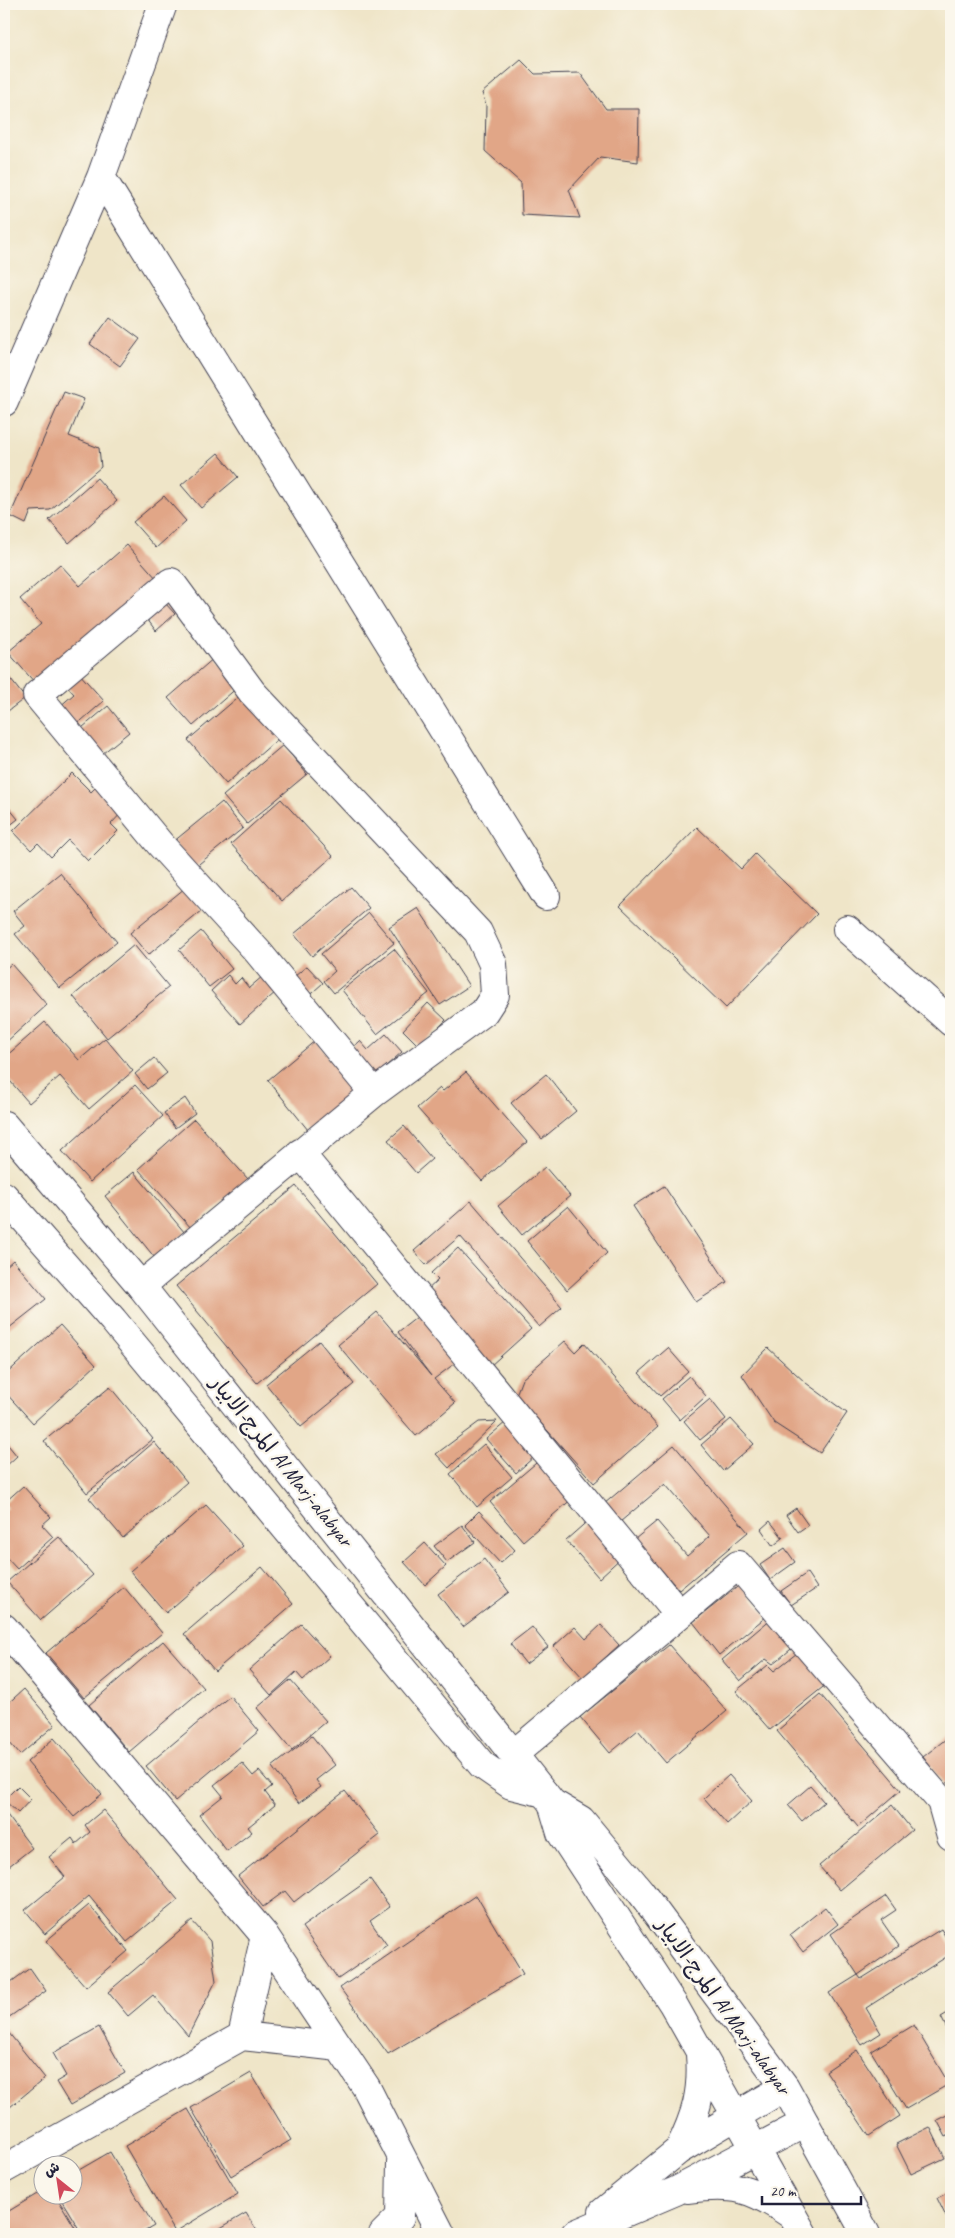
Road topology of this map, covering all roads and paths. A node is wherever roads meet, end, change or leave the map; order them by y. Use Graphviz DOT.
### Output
graph roads {
  1 [pos="163,4"];
  2 [pos="100,177"];
  3 [pos="4,402"];
  4 [pos="546,896"];
  5 [pos="847,930"];
  6 [pos="951,1022"];
  7 [pos="374,1093"];
  8 [pos="4,1125"];
  9 [pos="300,1153"];
  10 [pos="4,1196"];
  11 [pos="142,1286"];
  12 [pos="679,1614"];
  13 [pos="4,1628"];
  14 [pos="515,1753"];
  15 [pos="548,1798"];
  16 [pos="951,1836"];
  17 [pos="264,1936"];
  18 [pos="242,2036"];
  19 [pos="339,2047"];
  20 [pos="700,2050"];
  21 [pos="785,2087"];
  22 [pos="737,2114"];
  23 [pos="805,2123"];
  24 [pos="755,2149"];
  25 [pos="679,2150"];
  26 [pos="400,2158"];
  27 [pos="4,2169"];
  28 [pos="676,2191"];
  29 [pos="798,2225"];
  30 [pos="577,2233"];
  31 [pos="383,2234"];
  32 [pos="441,2234"];
  33 [pos="866,2234"];
  1 -- 2 [label="street"];
  2 -- 3 [label="street"];
  2 -- 4 [label="street"];
  5 -- 6 [label="street"];
  7 -- 7 [label="street"];
  7 -- 9 [label="street"];
  8 -- 11 [label="street, المرج-الابيار Al Marj-alabyar"];
  9 -- 11 [label="street"];
  9 -- 12 [label="street"];
  10 -- 15 [label="street"];
  11 -- 14 [label="street, المرج-الابيار Al Marj-alabyar"];
  12 -- 14 [label="street"];
  12 -- 16 [label="street"];
  13 -- 17 [label="street"];
  14 -- 15 [label="street, المرج-الابيار Al Marj-alabyar"];
  15 -- 20 [label="street, المرج-الابيار Al Marj-alabyar"];
  15 -- 21 [label="street, المرج-الابيار Al Marj-alabyar"];
  17 -- 18 [label="street"];
  17 -- 19 [label="street"];
  18 -- 19 [label="street"];
  18 -- 27 [label="street"];
  19 -- 26 [label="street"];
  20 -- 22 [label="street, المرج-الابيار Al Marj-alabyar"];
  20 -- 25 [label="street"];
  21 -- 22 [label="street"];
  21 -- 23 [label="street, المرج-الابيار Al Marj-alabyar"];
  22 -- 24 [label="street, المرج-الابيار Al Marj-alabyar"];
  22 -- 25 [label="street"];
  23 -- 24 [label="street"];
  23 -- 33 [label="street, المرج-الابيار Al Marj-alabyar"];
  24 -- 28 [label="street"];
  24 -- 29 [label="street, المرج-الابيار Al Marj-alabyar"];
  25 -- 30 [label="street"];
  26 -- 31 [label="street"];
  26 -- 32 [label="street"];
  28 -- 29 [label="street"];
  28 -- 30 [label="street"];
}
